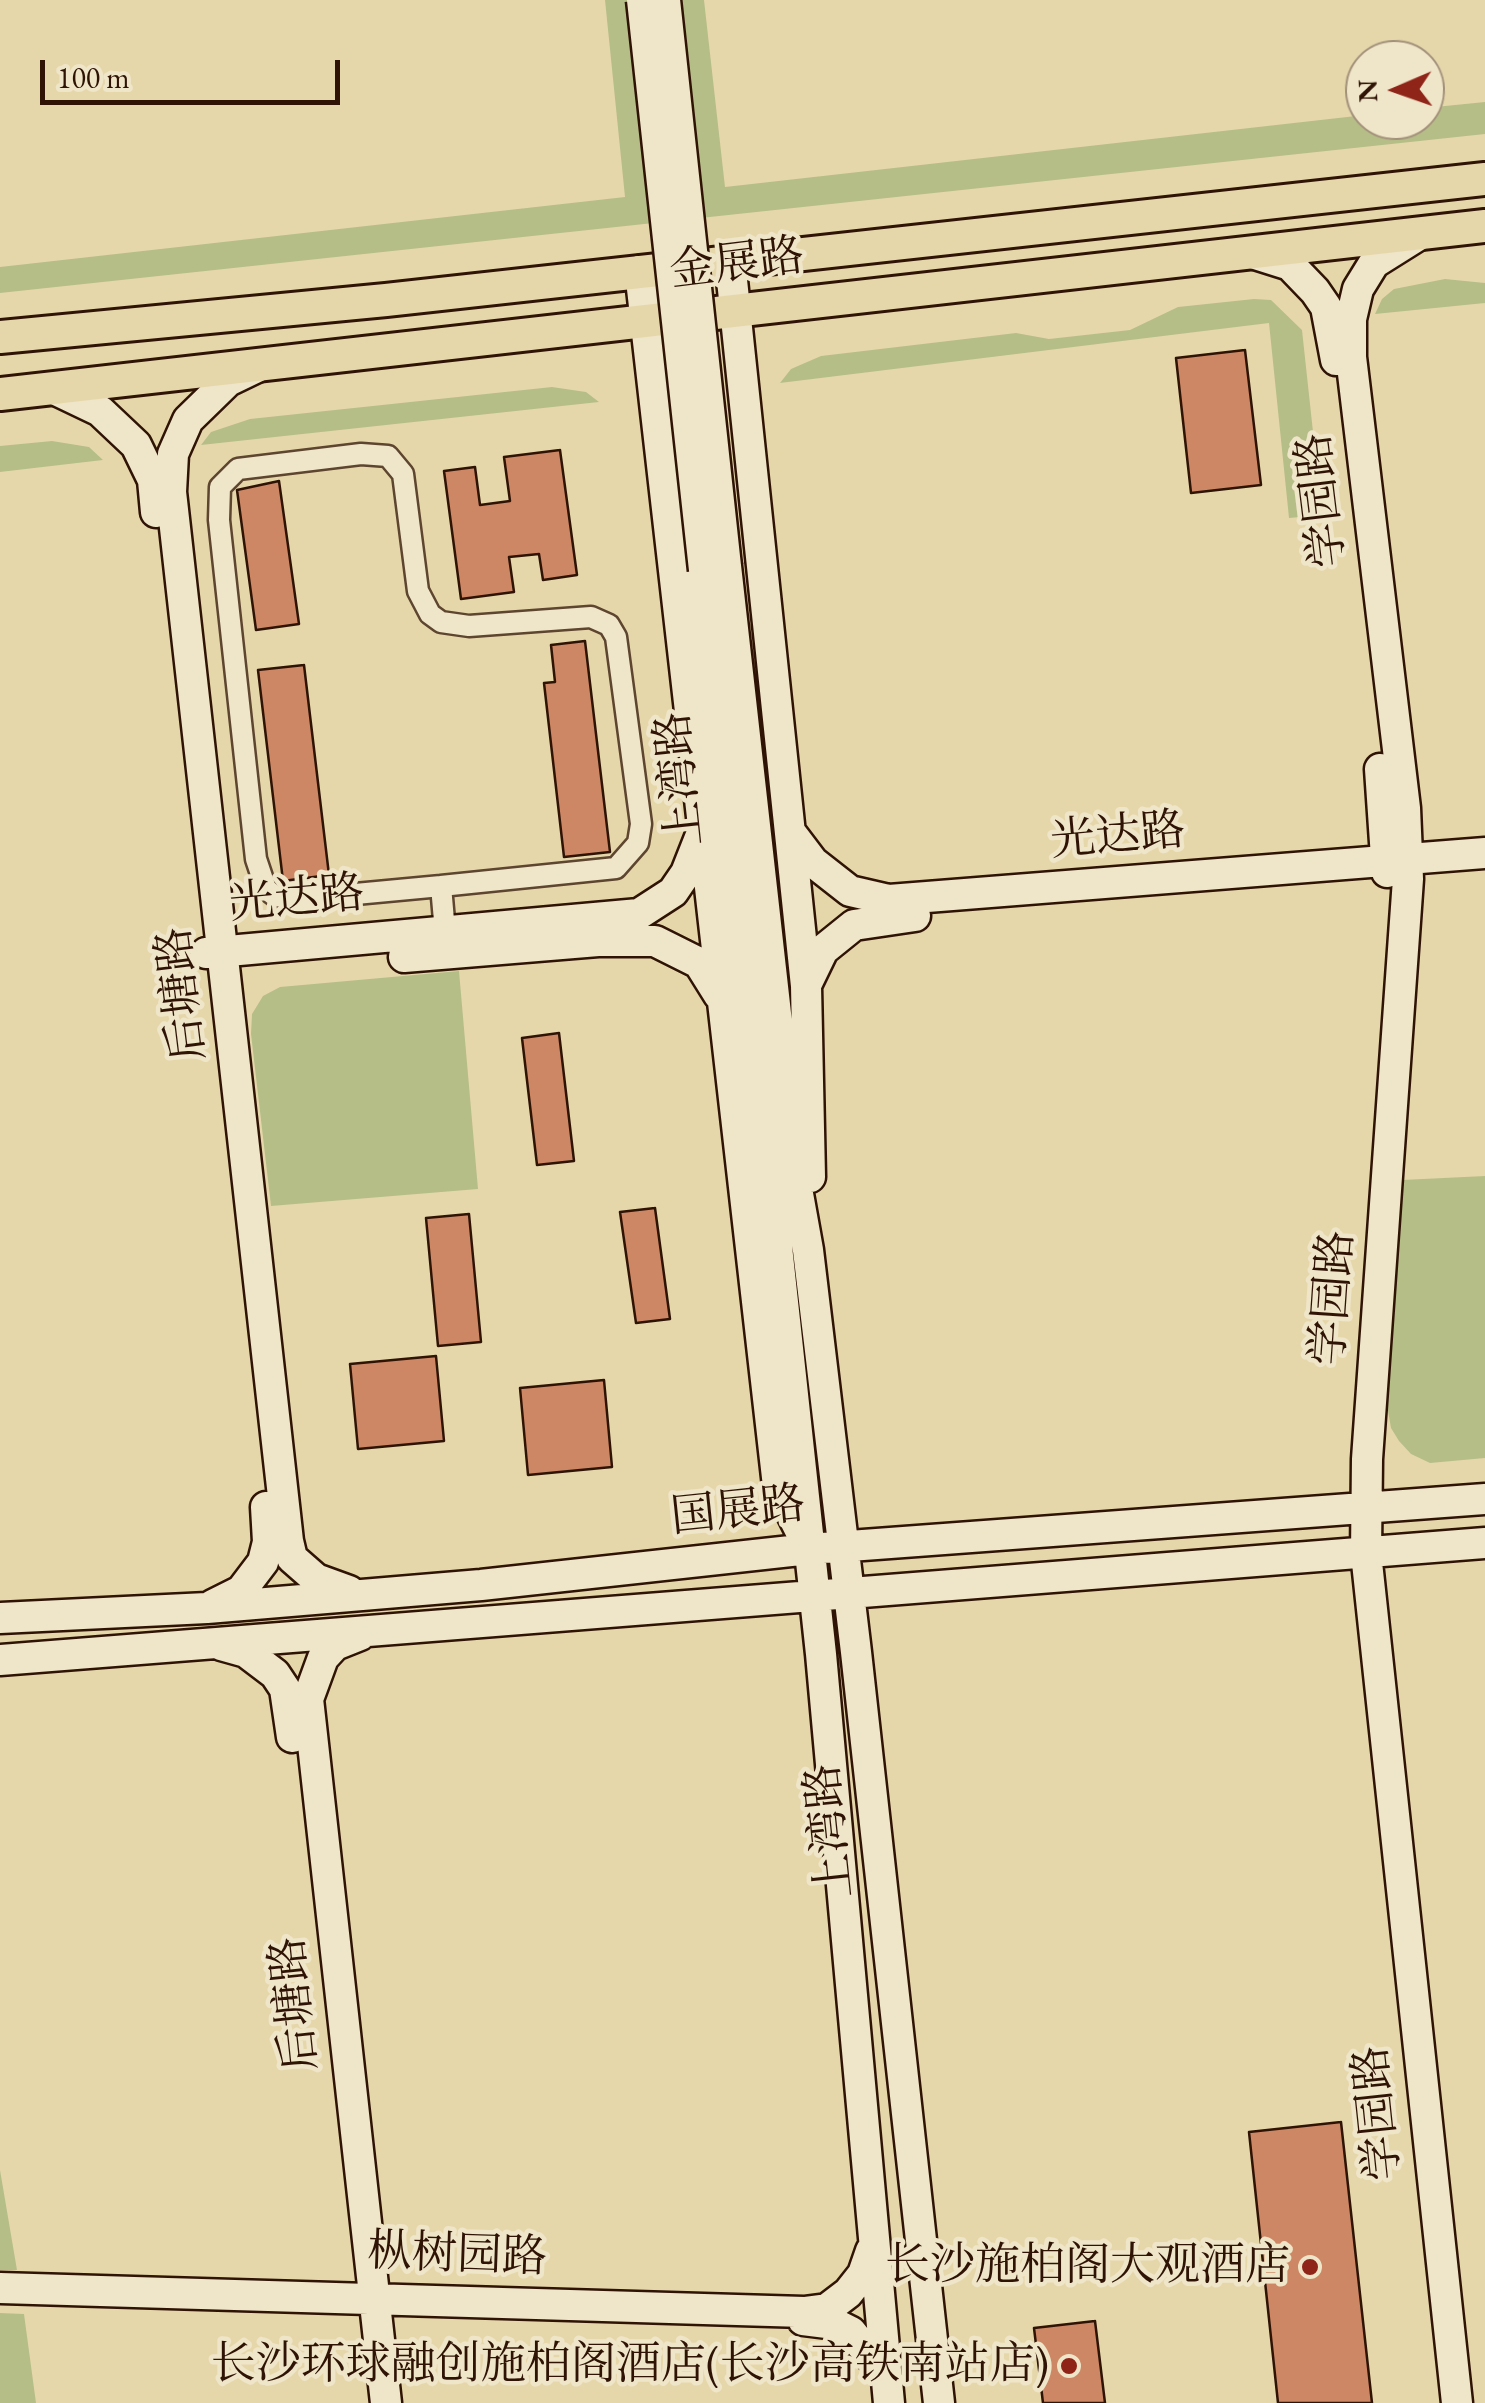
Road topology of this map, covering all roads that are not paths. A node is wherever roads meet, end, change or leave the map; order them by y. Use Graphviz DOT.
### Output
graph roads {
  1 [pos="642,0"];
  2 [pos="665,0"];
  3 [pos="1485,178"];
  4 [pos="1485,226"];
  5 [pos="1424,233"];
  6 [pos="1250,253"];
  7 [pos="730,261"];
  8 [pos="640,271"];
  9 [pos="736,311"];
  10 [pos="646,321"];
  11 [pos="0,337"];
  12 [pos="257,366"];
  13 [pos="54,389"];
  14 [pos="0,394"];
  15 [pos="715,568"];
  16 [pos="702,822"];
  17 [pos="788,827"];
  18 [pos="1485,853"];
  19 [pos="1398,870"];
  20 [pos="1485,873"];
  21 [pos="442,886"];
  22 [pos="445,932"];
  23 [pos="215,962"];
  24 [pos="806,986"];
  25 [pos="724,1006"];
  26 [pos="808,1250"];
  27 [pos="1485,1499"];
  28 [pos="1355,1508"];
  29 [pos="1485,1543"];
  30 [pos="843,1547"];
  31 [pos="809,1549"];
  32 [pos="1356,1554"];
  33 [pos="848,1593"];
  34 [pos="372,1594"];
  35 [pos="814,1596"];
  36 [pos="207,1608"];
  37 [pos="0,1618"];
  38 [pos="375,1630"];
  39 [pos="214,1644"];
  40 [pos="0,1660"];
  41 [pos="872,2244"];
  42 [pos="0,2288"];
  43 [pos="0,2297"];
  44 [pos="365,2303"];
  45 [pos="887,2389"];
  46 [pos="366,2403"];
  47 [pos="386,2403"];
  48 [pos="939,2403"];
  49 [pos="1436,2403"];
  50 [pos="1456,2403"];
  1 -- 15 [label="street, 上湾路, bridge"];
  2 -- 15 [label="street, 上湾路, bridge"];
  3 -- 7 [label="main road, 金展路"];
  4 -- 5 [label="main road, 金展路"];
  5 -- 6 [label="main road, 金展路"];
  5 -- 19 [label="street, 学园路"];
  6 -- 9 [label="main road, 金展路"];
  6 -- 19 [label="street, 学园路"];
  7 -- 8 [label="main road, 金展路"];
  7 -- 9 [label="street, 上湾路"];
  8 -- 10 [label="street, 上湾路"];
  8 -- 11 [label="main road, 金展路"];
  9 -- 10 [label="main road, 金展路"];
  9 -- 17 [label="street, 上湾路"];
  10 -- 12 [label="main road, 金展路"];
  10 -- 16 [label="street, 上湾路"];
  12 -- 13 [label="main road, 金展路"];
  12 -- 23 [label="street, 后塘路"];
  13 -- 14 [label="main road, 金展路"];
  13 -- 23 [label="street, 后塘路"];
  15 -- 26 [label="street, 上湾路"];
  15 -- 31 [label="street, 上湾路"];
  16 -- 22 [label="street, 光达路"];
  16 -- 25 [label="street, 上湾路"];
  17 -- 19 [label="street, 光达路"];
  17 -- 24 [label="street, 上湾路"];
  18 -- 19 [label="street, 光达路"];
  19 -- 20 [label="street, 光达路"];
  19 -- 24 [label="street, 光达路"];
  19 -- 28 [label="street, 学园路"];
  21 -- 21 [label="street"];
  21 -- 22 [label="street"];
  22 -- 23 [label="street, 光达路"];
  23 -- 25 [label="street, 光达路"];
  23 -- 34 [label="street, 后塘路"];
  23 -- 36 [label="street, 后塘路"];
  24 -- 26 [label="street, 上湾路"];
  25 -- 31 [label="street, 上湾路"];
  26 -- 30 [label="street, 上湾路"];
  27 -- 28 [label="street, 国展路"];
  28 -- 30 [label="street, 国展路"];
  28 -- 32 [label="street, 学园路"];
  29 -- 32 [label="street, 国展路"];
  30 -- 31 [label="street, 国展路"];
  30 -- 33 [label="street, 上湾路"];
  31 -- 34 [label="street, 国展路"];
  31 -- 35 [label="street, 上湾路"];
  32 -- 33 [label="street, 国展路"];
  32 -- 49 [label="street, 学园路"];
  32 -- 50 [label="street, 学园路"];
  33 -- 35 [label="street, 国展路"];
  33 -- 48 [label="street, 上湾路"];
  34 -- 36 [label="street, 国展路"];
  35 -- 38 [label="street, 国展路"];
  35 -- 41 [label="street, 上湾路"];
  36 -- 37 [label="street, 国展路"];
  38 -- 39 [label="street, 国展路"];
  38 -- 44 [label="street, 后塘路"];
  39 -- 40 [label="street, 国展路"];
  39 -- 44 [label="street, 后塘路"];
  41 -- 44 [label="street, 枞树园路"];
  41 -- 45 [label="street, 上湾路"];
  42 -- 44 [label="street, 枞树园路"];
  43 -- 44 [label="street, 枞树园路"];
  44 -- 45 [label="street, 枞树园路"];
  44 -- 46 [label="street, 后塘路"];
  44 -- 47 [label="street, 后塘路"];
}
